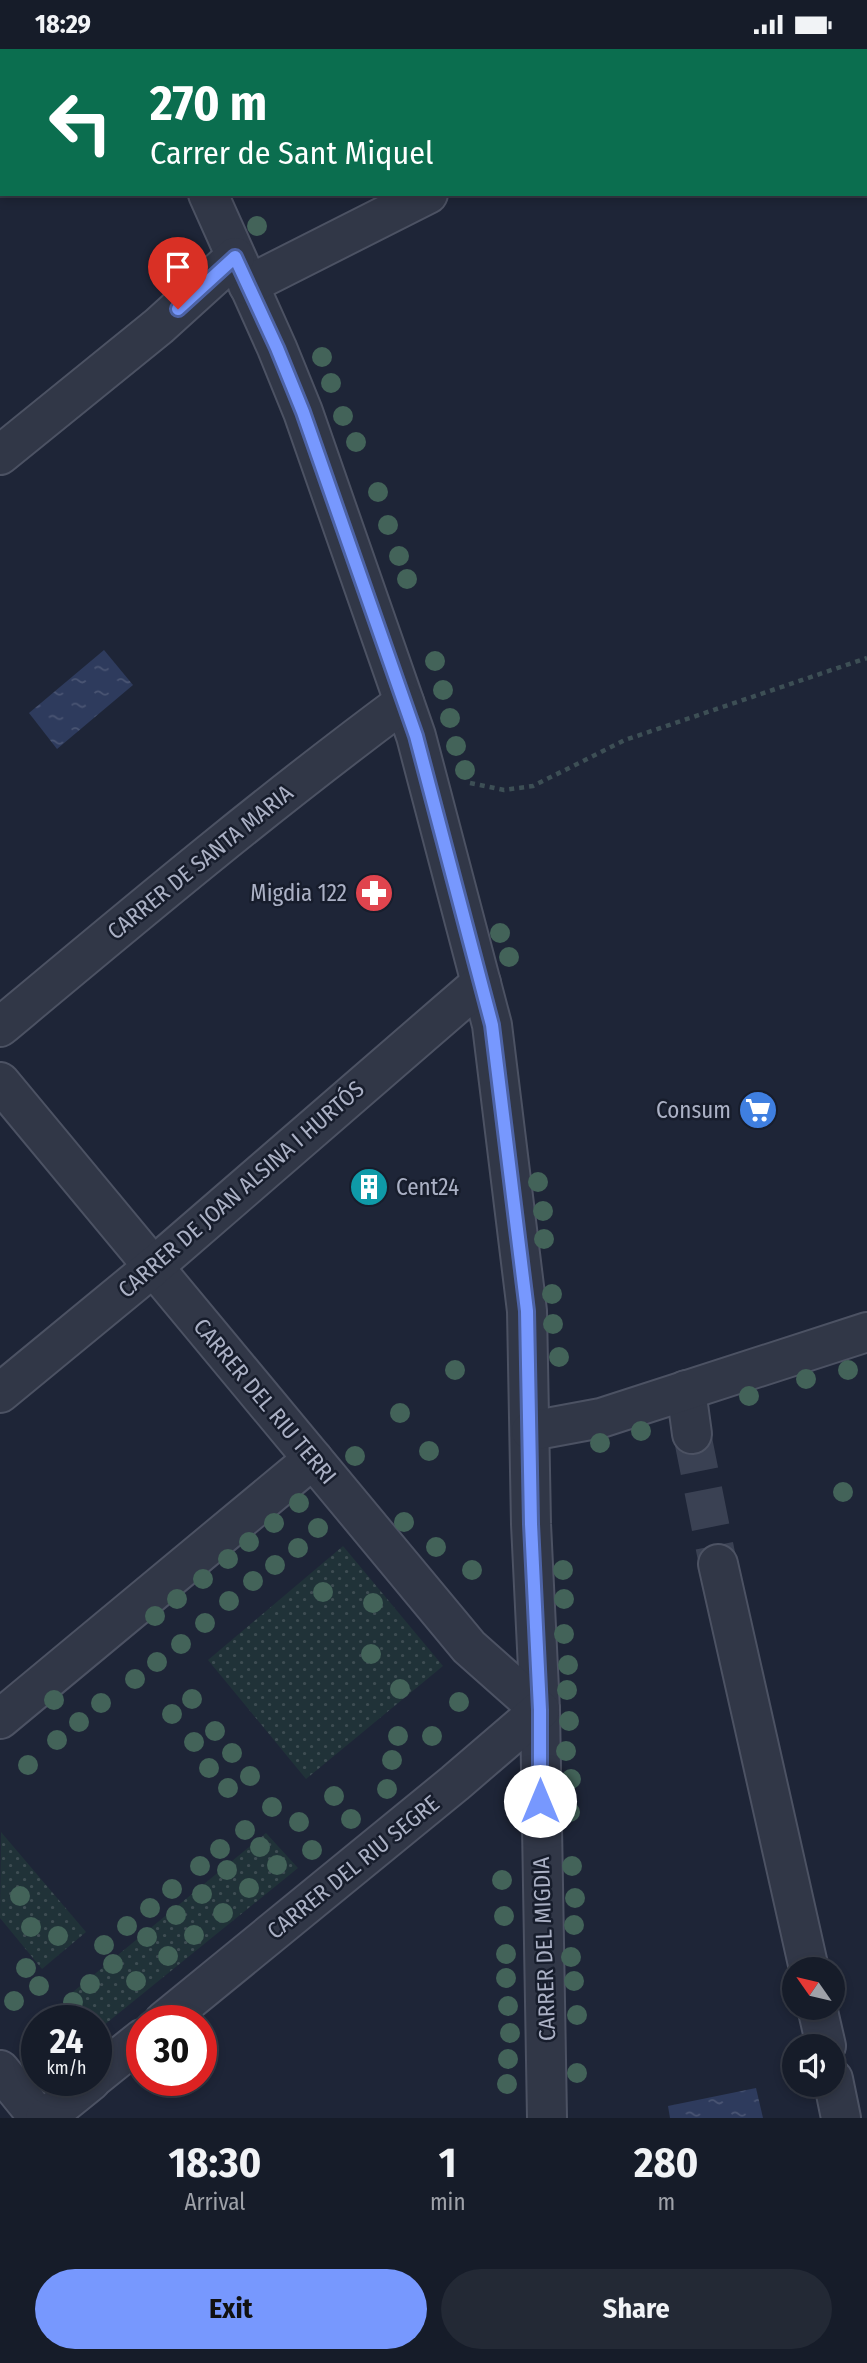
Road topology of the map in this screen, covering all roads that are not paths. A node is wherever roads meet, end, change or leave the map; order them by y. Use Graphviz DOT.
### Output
graph roads {
  1 [pos="209,196"];
  2 [pos="423,196"];
  3 [pos="241,271"];
  4 [pos="0,455"];
  5 [pos="404,702"];
  6 [pos="481,983"];
  7 [pos="0,1027"];
  8 [pos="0,1082"];
  9 [pos="153,1266"];
  10 [pos="867,1332"];
  11 [pos="686,1390"];
  12 [pos="0,1393"];
  13 [pos="531,1431"];
  14 [pos="692,1434"];
  15 [pos="313,1459"];
  16 [pos="718,1564"];
  17 [pos="540,1710"];
  18 [pos="0,1719"];
  19 [pos="806,1957"];
  20 [pos="184,2005"];
  21 [pos="126,2052"];
  22 [pos="112,2063"];
  23 [pos="0,2070"];
  24 [pos="72,2096"];
  25 [pos="837,2097"];
  26 [pos="39,2118"];
  27 [pos="45,2118"];
  28 [pos="547,2118"];
  29 [pos="841,2118"];
  1 -- 3 [label="street, CARRER DEL MIGDIA"];
  2 -- 3 [label="street"];
  3 -- 4 [label="street"];
  3 -- 5 [label="street, CARRER DEL MIGDIA"];
  5 -- 6 [label="street, CARRER DEL MIGDIA"];
  5 -- 7 [label="street, CARRER DE SANTA MARIA"];
  6 -- 9 [label="street, CARRER DE JOAN ALSINA I HURTÓS"];
  6 -- 13 [label="street, CARRER DEL MIGDIA"];
  8 -- 9 [label="street, CARRER DEL RIU TERRI"];
  9 -- 12 [label="street, CARRER DE JOAN ALSINA I HURTÓS"];
  9 -- 15 [label="street, CARRER DEL RIU TERRI"];
  10 -- 11 [label="street"];
  11 -- 13 [label="street"];
  11 -- 14 [label="street"];
  13 -- 17 [label="street, CARRER DEL MIGDIA"];
  15 -- 17 [label="street, CARRER DEL RIU TERRI"];
  15 -- 18 [label="street"];
  16 -- 19 [label="street"];
  17 -- 20 [label="street, CARRER DEL RIU SEGRE"];
  17 -- 28 [label="street, CARRER DEL MIGDIA"];
  21 -- 22 [label="street"];
  23 -- 26 [label="street"];
  24 -- 27 [label="street"];
  25 -- 29 [label="street"];
}
